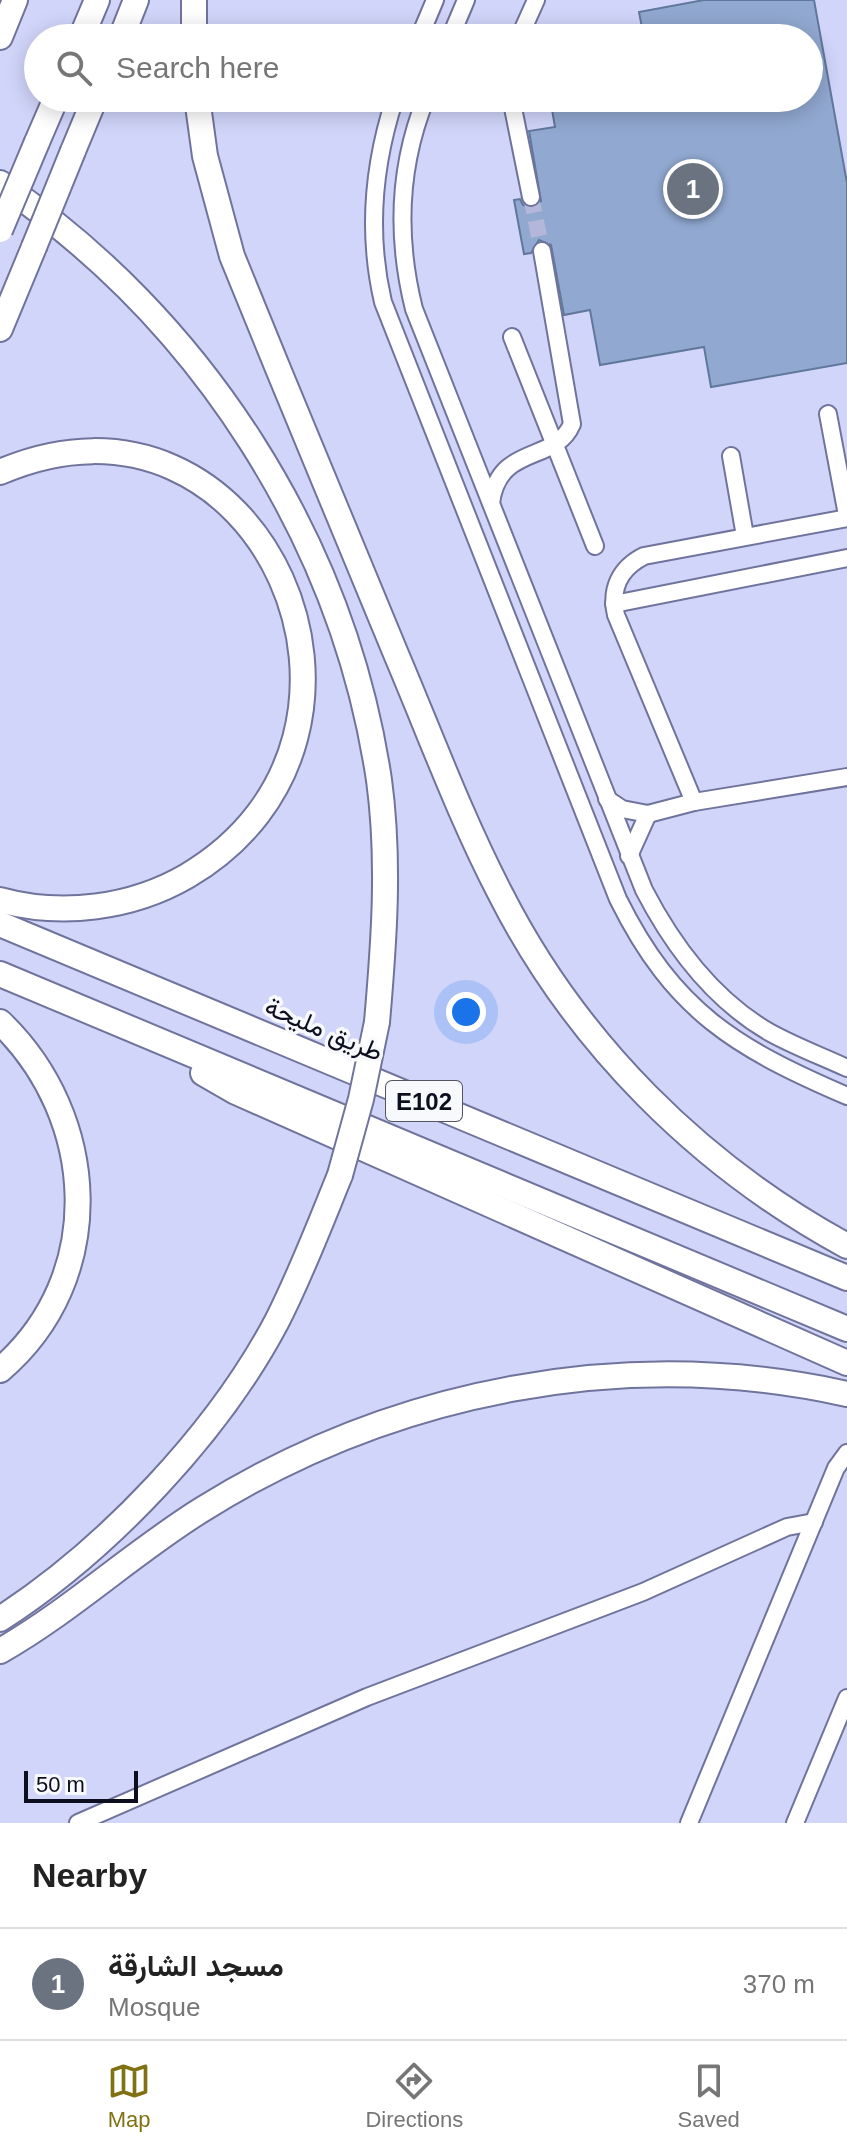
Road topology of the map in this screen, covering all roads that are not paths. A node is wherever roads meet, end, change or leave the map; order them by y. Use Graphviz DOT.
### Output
graph roads {
  1 [pos="15,0"];
  2 [pos="97,0"];
  3 [pos="136,0"];
  4 [pos="194,0"];
  5 [pos="435,0"];
  6 [pos="466,0"];
  7 [pos="536,0"];
  8 [pos="87,24"];
  9 [pos="127,24"];
  10 [pos="194,24"];
  11 [pos="425,24"];
  12 [pos="456,24"];
  13 [pos="525,24"];
  14 [pos="0,37"];
  15 [pos="50,112"];
  16 [pos="89,112"];
  17 [pos="199,112"];
  18 [pos="391,112"];
  19 [pos="420,112"];
  20 [pos="514,112"];
  21 [pos="0,183"];
  22 [pos="531,197"];
  23 [pos="0,230"];
  24 [pos="542,251"];
  25 [pos="0,329"];
  26 [pos="512,337"];
  27 [pos="828,414"];
  28 [pos="554,443"];
  29 [pos="469,450"];
  30 [pos="731,456"];
  31 [pos="443,457"];
  32 [pos="507,465"];
  33 [pos="0,472"];
  34 [pos="491,503"];
  35 [pos="847,516"];
  36 [pos="500,531"];
  37 [pos="745,536"];
  38 [pos="477,543"];
  39 [pos="595,546"];
  40 [pos="847,558"];
  41 [pos="614,604"];
  42 [pos="847,777"];
  43 [pos="607,799"];
  44 [pos="694,802"];
  45 [pos="648,814"];
  46 [pos="629,856"];
  47 [pos="0,900"];
  48 [pos="0,924"];
  49 [pos="0,974"];
  50 [pos="111,1021"];
  51 [pos="0,1022"];
  52 [pos="847,1068"];
  53 [pos="847,1096"];
  54 [pos="847,1246"];
  55 [pos="847,1278"];
  56 [pos="847,1329"];
  57 [pos="847,1363"];
  58 [pos="0,1370"];
  59 [pos="847,1394"];
  60 [pos="847,1453"];
  61 [pos="814,1522"];
  62 [pos="0,1619"];
  63 [pos="0,1651"];
  64 [pos="847,1698"];
  65 [pos="78,1823"];
  66 [pos="689,1823"];
  67 [pos="795,1823"];
  1 -- 14 [label="highway"];
  2 -- 8 [label="highway"];
  3 -- 9 [label="highway"];
  4 -- 10 [label="highway"];
  5 -- 11 [label="street"];
  6 -- 12 [label="street"];
  7 -- 13 [label="street"];
  15 -- 23 [label="highway, bridge"];
  16 -- 25 [label="highway, bridge"];
  17 -- 54 [label="highway"];
  18 -- 31 [label="street"];
  19 -- 29 [label="street"];
  20 -- 22 [label="street"];
  21 -- 62 [label="highway, bridge"];
  24 -- 28 [label="street"];
  26 -- 28 [label="street"];
  27 -- 35 [label="street"];
  28 -- 32 [label="street"];
  28 -- 39 [label="street"];
  29 -- 31 [label="street"];
  29 -- 32 [label="street"];
  29 -- 34 [label="street"];
  30 -- 37 [label="street"];
  31 -- 38 [label="street"];
  32 -- 34 [label="street"];
  33 -- 47 [label="highway"];
  34 -- 36 [label="street"];
  35 -- 37 [label="street"];
  36 -- 38 [label="street"];
  36 -- 43 [label="street"];
  37 -- 41 [label="street"];
  38 -- 53 [label="street"];
  40 -- 41 [label="street"];
  41 -- 44 [label="street"];
  42 -- 44 [label="street"];
  43 -- 45 [label="street"];
  43 -- 46 [label="street"];
  44 -- 45 [label="street"];
  45 -- 46 [label="street"];
  46 -- 52 [label="street"];
  48 -- 55 [label="highway, طريق مليحة / E102"];
  49 -- 50 [label="highway, E102"];
  50 -- 56 [label="highway, E102"];
  50 -- 57 [label="highway"];
  51 -- 58 [label="highway"];
  59 -- 63 [label="highway"];
  60 -- 61 [label="street"];
  61 -- 65 [label="street"];
  61 -- 66 [label="street"];
  64 -- 67 [label="street"];
}
